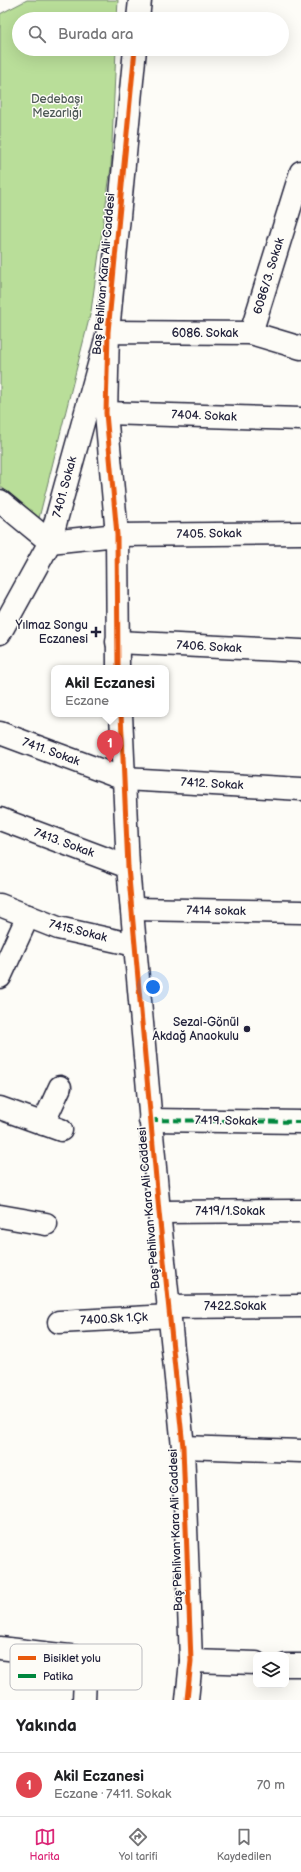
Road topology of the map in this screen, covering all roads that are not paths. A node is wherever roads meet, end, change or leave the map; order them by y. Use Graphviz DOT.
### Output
graph roads {
  1 [pos="140,0"];
  2 [pos="139,12"];
  3 [pos="134,56"];
  4 [pos="301,172"];
  5 [pos="108,332"];
  6 [pos="251,333"];
  7 [pos="301,348"];
  8 [pos="106,413"];
  9 [pos="301,419"];
  10 [pos="0,501"];
  11 [pos="301,533"];
  12 [pos="117,535"];
  13 [pos="50,542"];
  14 [pos="0,633"];
  15 [pos="117,642"];
  16 [pos="301,651"];
  17 [pos="118,665"];
  18 [pos="121,717"];
  19 [pos="0,733"];
  20 [pos="124,779"];
  21 [pos="301,789"];
  22 [pos="0,819"];
  23 [pos="128,867"];
  24 [pos="0,905"];
  25 [pos="132,909"];
  26 [pos="301,912"];
  27 [pos="28,916"];
  28 [pos="135,944"];
  29 [pos="0,977"];
  30 [pos="60,1087"];
  31 [pos="0,1108"];
  32 [pos="150,1120"];
  33 [pos="301,1122"];
  34 [pos="301,1211"];
  35 [pos="159,1212"];
  36 [pos="0,1216"];
  37 [pos="46,1224"];
  38 [pos="301,1306"];
  39 [pos="169,1311"];
  40 [pos="60,1322"];
  41 [pos="183,1447"];
  42 [pos="301,1452"];
  43 [pos="0,1648"];
  44 [pos="10,1649"];
  45 [pos="190,1661"];
  46 [pos="253,1663"];
  47 [pos="289,1665"];
  48 [pos="301,1665"];
  49 [pos="84,1690"];
  50 [pos="84,1700"];
  51 [pos="188,1700"];
  1 -- 2 [label="street"];
  3 -- 5 [label="street, Baş Pehlivan Kara Ali Caddesi"];
  4 -- 6 [label="street, 6086/3. Sokak"];
  5 -- 6 [label="street, 6086. Sokak"];
  5 -- 8 [label="street, Baş Pehlivan Kara Ali Caddesi"];
  5 -- 13 [label="street, 7401. Sokak"];
  6 -- 7 [label="street, 6086. Sokak"];
  8 -- 9 [label="street, 7404. Sokak"];
  8 -- 12 [label="street, Baş Pehlivan Kara Ali Caddesi"];
  10 -- 13 [label="street"];
  11 -- 12 [label="street, 7405. Sokak"];
  12 -- 13 [label="street, 7405. Sokak"];
  12 -- 15 [label="street, Baş Pehlivan Kara Ali Caddesi"];
  13 -- 14 [label="street, 7401. Sokak"];
  15 -- 16 [label="street, 7406. Sokak"];
  15 -- 17 [label="street, Baş Pehlivan Kara Ali Caddesi"];
  18 -- 20 [label="street, Baş Pehlivan Kara Ali Caddesi"];
  19 -- 20 [label="street, 7411. Sokak"];
  20 -- 21 [label="street, 7412. Sokak"];
  20 -- 23 [label="street, Baş Pehlivan Kara Ali Caddesi"];
  22 -- 23 [label="street, 7413. Sokak"];
  23 -- 25 [label="street, Baş Pehlivan Kara Ali Caddesi"];
  24 -- 27 [label="street, 7415.Sokak"];
  25 -- 26 [label="street, 7414 sokak"];
  25 -- 28 [label="street, Baş Pehlivan Kara Ali Caddesi"];
  27 -- 28 [label="street, 7415.Sokak"];
  27 -- 29 [label="street"];
  28 -- 32 [label="street, Baş Pehlivan Kara Ali Caddesi"];
  30 -- 31 [label="street"];
  32 -- 33 [label="street, 7419. Sokak"];
  32 -- 35 [label="street, Baş Pehlivan Kara Ali Caddesi"];
  34 -- 35 [label="street, 7419/1.Sokak"];
  35 -- 39 [label="street, Baş Pehlivan Kara Ali Caddesi"];
  36 -- 37 [label="street"];
  38 -- 39 [label="street, 7422.Sokak"];
  39 -- 40 [label="street, 7400.Sk 1.Çk"];
  39 -- 41 [label="street, Baş Pehlivan Kara Ali Caddesi"];
  41 -- 42 [label="street"];
  41 -- 45 [label="street, Baş Pehlivan Kara Ali Caddesi"];
  43 -- 44 [label="street"];
  45 -- 46 [label="street"];
  45 -- 51 [label="street, Baş Pehlivan Kara Ali Caddesi"];
  47 -- 48 [label="street"];
  49 -- 50 [label="street"];
}
